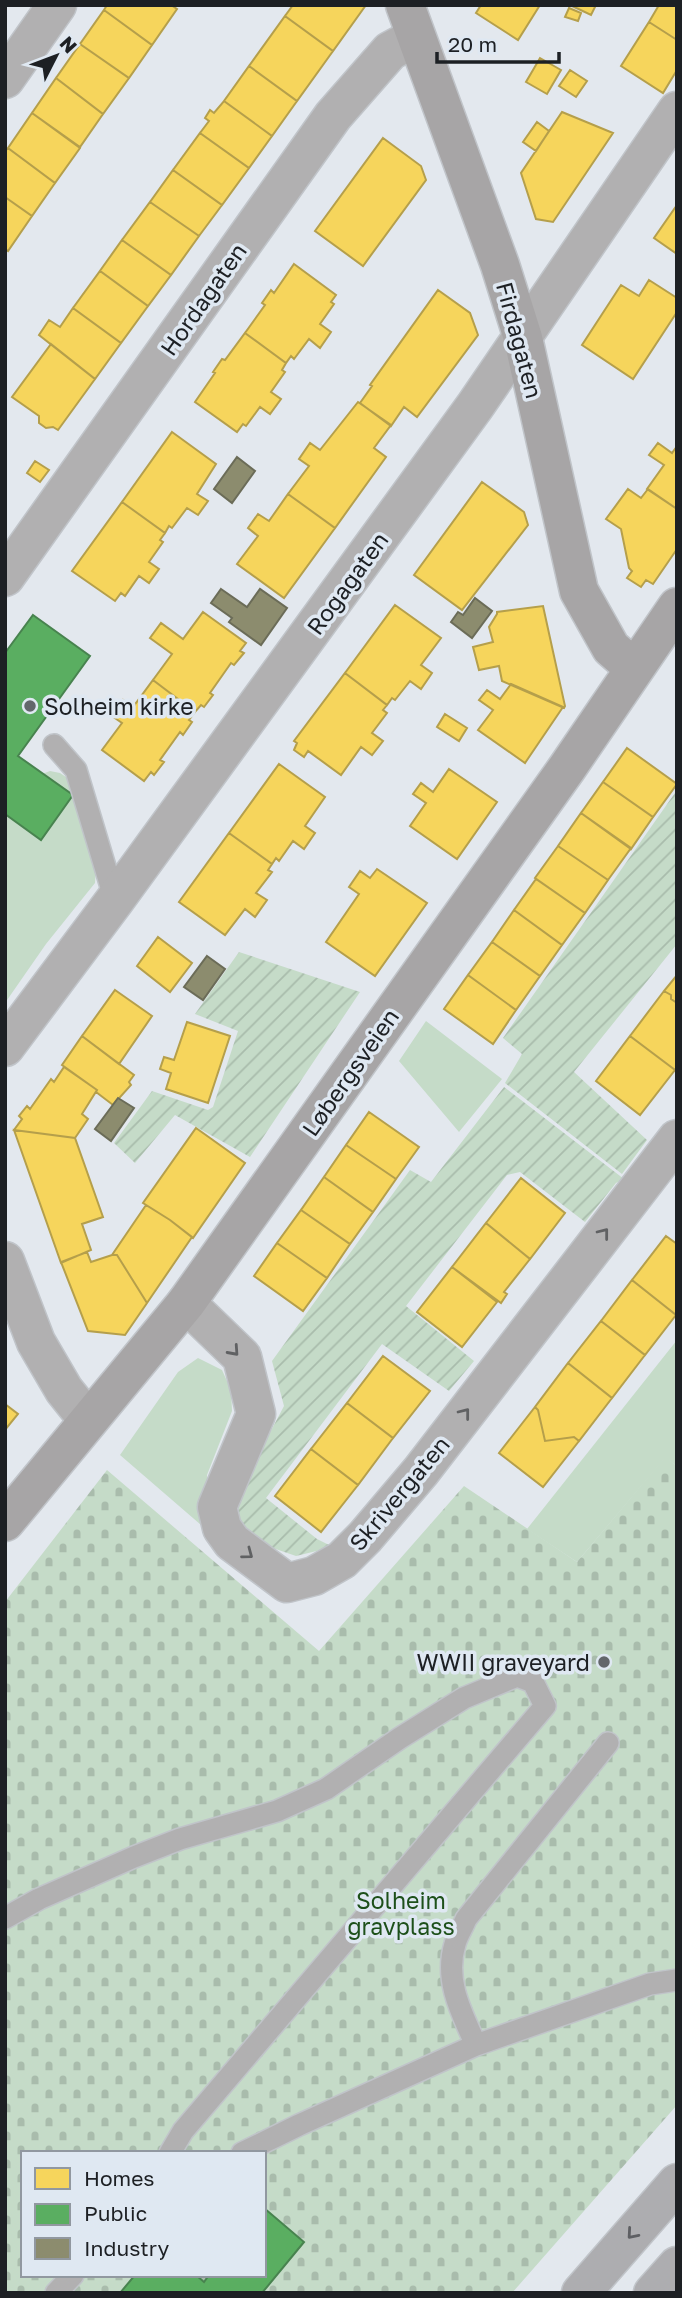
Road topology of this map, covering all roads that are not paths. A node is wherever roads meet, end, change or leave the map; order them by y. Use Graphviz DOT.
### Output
graph roads {
  1 [pos="57,5"];
  2 [pos="411,21"];
  3 [pos="5,79"];
  4 [pos="677,111"];
  5 [pos="523,338"];
  6 [pos="5,577"];
  7 [pos="677,607"];
  8 [pos="635,667"];
  9 [pos="54,745"];
  10 [pos="115,900"];
  11 [pos="5,1047"];
  12 [pos="677,1139"];
  13 [pos="5,1261"];
  14 [pos="186,1303"];
  15 [pos="88,1420"];
  16 [pos="5,1522"];
  17 [pos="608,1743"];
  18 [pos="5,1918"];
  19 [pos="677,1980"];
  20 [pos="476,2045"];
  21 [pos="171,2151"];
  22 [pos="246,2151"];
  23 [pos="677,2183"];
  24 [pos="677,2266"];
  25 [pos="71,2277"];
  26 [pos="56,2293"];
  27 [pos="581,2293"];
  28 [pos="653,2293"];
  1 -- 3 [label="street"];
  2 -- 5 [label="street, Firdagaten"];
  2 -- 6 [label="street, Hordagaten"];
  4 -- 5 [label="street, Rogagaten"];
  5 -- 8 [label="street, Firdagaten"];
  5 -- 10 [label="street, Rogagaten"];
  7 -- 8 [label="street, Løbergsveien"];
  8 -- 14 [label="street, Løbergsveien"];
  9 -- 10 [label="lane"];
  10 -- 11 [label="street, Rogagaten"];
  14 -- 12 [label="street, Skrivergaten, one-way"];
  13 -- 15 [label="street"];
  14 -- 15 [label="street, Løbergsveien"];
  15 -- 16 [label="street, Løbergsveien"];
  17 -- 20 [label="lane"];
  18 -- 21 [label="lane"];
  19 -- 20 [label="lane"];
  20 -- 22 [label="lane"];
  23 -- 27 [label="highway, one-way"];
  24 -- 28 [label="highway"];
  25 -- 26 [label="lane"];
}
